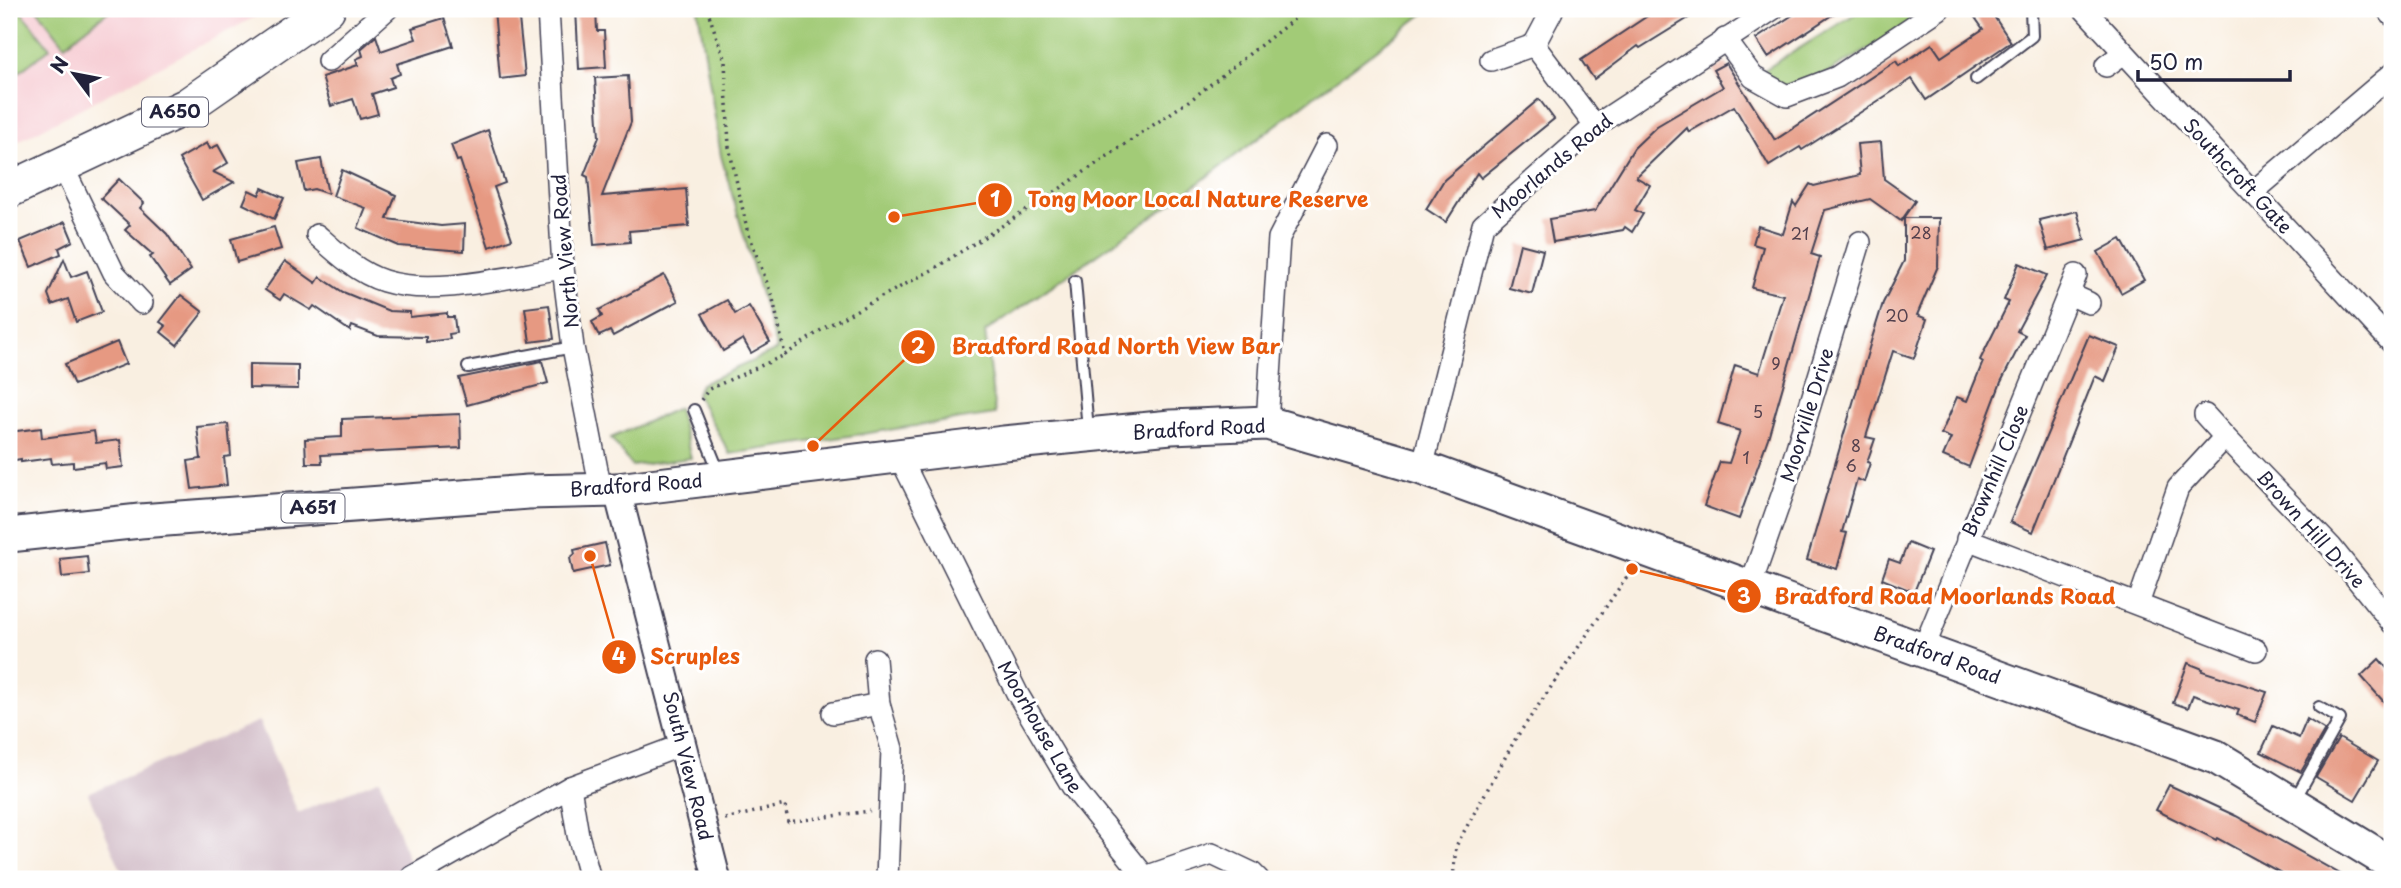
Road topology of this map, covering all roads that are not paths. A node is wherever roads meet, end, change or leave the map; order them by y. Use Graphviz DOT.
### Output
graph roads {
  1 [pos="327,9"];
  2 [pos="387,9"];
  3 [pos="548,9"];
  4 [pos="1939,9"];
  5 [pos="2031,9"];
  6 [pos="2084,9"];
  7 [pos="2387,9"];
  8 [pos="1767,10"];
  9 [pos="1552,11"];
  10 [pos="2392,15"];
  11 [pos="1725,39"];
  12 [pos="1534,45"];
  13 [pos="2124,53"];
  14 [pos="1491,60"];
  15 [pos="328,61"];
  16 [pos="2106,66"];
  17 [pos="2392,74"];
  18 [pos="1976,79"];
  19 [pos="1595,126"];
  20 [pos="1327,145"];
  21 [pos="62,165"];
  22 [pos="9,190"];
  23 [pos="2253,192"];
  24 [pos="317,235"];
  25 [pos="1860,242"];
  26 [pos="563,268"];
  27 [pos="1075,281"];
  28 [pos="142,303"];
  29 [pos="2088,303"];
  30 [pos="2392,343"];
  31 [pos="573,347"];
  32 [pos="468,367"];
  33 [pos="694,410"];
  34 [pos="2205,415"];
  35 [pos="1267,423"];
  36 [pos="1088,436"];
  37 [pos="2225,437"];
  38 [pos="900,455"];
  39 [pos="1422,468"];
  40 [pos="721,478"];
  41 [pos="609,490"];
  42 [pos="9,535"];
  43 [pos="1966,539"];
  44 [pos="1750,587"];
  45 [pos="2138,604"];
  46 [pos="2392,624"];
  47 [pos="1923,650"];
  48 [pos="2256,650"];
  49 [pos="875,659"];
  50 [pos="879,704"];
  51 [pos="2319,707"];
  52 [pos="833,713"];
  53 [pos="682,745"];
  54 [pos="570,787"];
  55 [pos="2293,804"];
  56 [pos="2392,864"];
  57 [pos="1145,878"];
  58 [pos="413,879"];
  59 [pos="590,879"];
  60 [pos="717,879"];
  61 [pos="887,879"];
  62 [pos="1258,879"];
  1 -- 21 [label="highway, A650"];
  2 -- 15 [label="street"];
  3 -- 26 [label="street, North View Road"];
  4 -- 11 [label="street"];
  5 -- 18 [label="lane"];
  6 -- 13 [label="street, Southcroft Gate"];
  7 -- 10 [label="street"];
  8 -- 11 [label="street, Moorlands Road"];
  9 -- 12 [label="street"];
  11 -- 19 [label="street, Moorlands Road"];
  12 -- 14 [label="street"];
  12 -- 19 [label="street"];
  13 -- 16 [label="street"];
  13 -- 23 [label="street, Southcroft Gate"];
  17 -- 23 [label="street"];
  19 -- 39 [label="street, Moorlands Road"];
  20 -- 35 [label="street"];
  21 -- 22 [label="highway, A650"];
  21 -- 28 [label="street"];
  23 -- 30 [label="street, Southcroft Gate"];
  24 -- 26 [label="street"];
  25 -- 44 [label="street, Moorville Drive"];
  26 -- 31 [label="street, North View Road"];
  27 -- 36 [label="lane"];
  29 -- 43 [label="street, Brownhill Close"];
  31 -- 32 [label="lane"];
  31 -- 41 [label="street, North View Road"];
  33 -- 40 [label="lane"];
  34 -- 37 [label="street, Brown Hill Drive"];
  35 -- 36 [label="main road, Bradford Road / A651"];
  35 -- 39 [label="main road, Bradford Road / A651"];
  36 -- 38 [label="main road, Bradford Road / A651"];
  37 -- 45 [label="street"];
  37 -- 46 [label="street, Brown Hill Drive"];
  38 -- 40 [label="main road, Bradford Road / A651"];
  38 -- 57 [label="street, Moorhouse Lane"];
  39 -- 44 [label="main road, Bradford Road / A651"];
  40 -- 41 [label="main road, Bradford Road / A651"];
  41 -- 42 [label="main road, Bradford Road / A651"];
  41 -- 53 [label="street, South View Road"];
  43 -- 45 [label="street"];
  43 -- 47 [label="street, Brownhill Close"];
  44 -- 47 [label="main road, Bradford Road / A651"];
  45 -- 48 [label="street"];
  47 -- 55 [label="main road, Bradford Road / A651"];
  49 -- 50 [label="street"];
  50 -- 52 [label="street"];
  50 -- 61 [label="street"];
  51 -- 55 [label="lane"];
  53 -- 54 [label="street"];
  53 -- 60 [label="street, South View Road"];
  54 -- 58 [label="street"];
  54 -- 59 [label="street"];
  55 -- 56 [label="main road, Bradford Road / A651"];
  57 -- 62 [label="street, Moorhouse Lane"];
}
